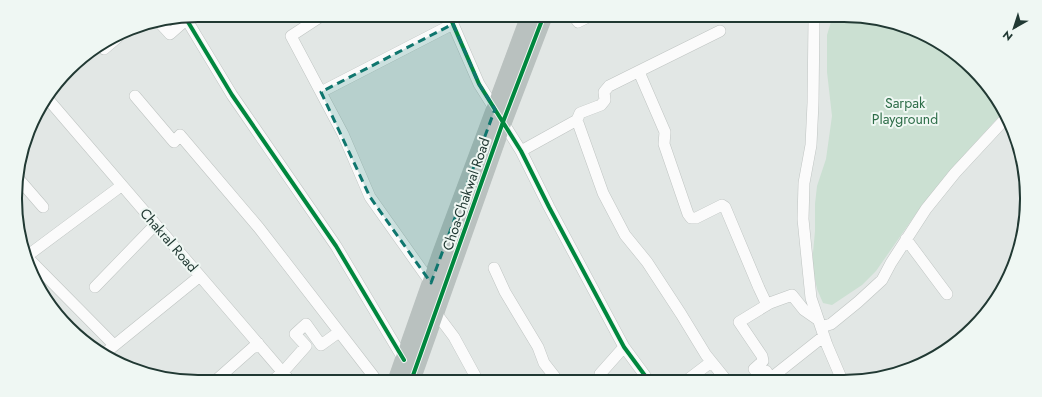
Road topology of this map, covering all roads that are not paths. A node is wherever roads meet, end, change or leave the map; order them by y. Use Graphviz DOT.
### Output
graph roads {
  1 [pos="188,22"];
  2 [pos="312,22"];
  3 [pos="447,22"];
  4 [pos="452,22"];
  5 [pos="528,22"];
  6 [pos="541,22"];
  7 [pos="814,22"];
  8 [pos="181,23"];
  9 [pos="162,25"];
  10 [pos="720,31"];
  11 [pos="639,72"];
  12 [pos="321,92"];
  13 [pos="135,96"];
  14 [pos="51,102"];
  15 [pos="499,116"];
  16 [pos="577,120"];
  17 [pos="1003,122"];
  18 [pos="521,152"];
  19 [pos="23,183"];
  20 [pos="121,186"];
  21 [pos="43,207"];
  22 [pos="155,225"];
  23 [pos="906,239"];
  24 [pos="31,255"];
  25 [pos="34,263"];
  26 [pos="494,268"];
  27 [pos="200,276"];
  28 [pos="431,283"];
  29 [pos="95,287"];
  30 [pos="947,294"];
  31 [pos="767,305"];
  32 [pos="436,312"];
  33 [pos="821,327"];
  34 [pos="339,332"];
  35 [pos="258,343"];
  36 [pos="114,345"];
  37 [pos="624,347"];
  38 [pos="108,350"];
  39 [pos="404,360"];
  40 [pos="711,362"];
  41 [pos="283,372"];
  42 [pos="222,375"];
  43 [pos="279,375"];
  44 [pos="285,375"];
  45 [pos="373,375"];
  46 [pos="399,375"];
  47 [pos="414,375"];
  48 [pos="475,375"];
  49 [pos="553,375"];
  50 [pos="600,375"];
  51 [pos="645,375"];
  52 [pos="694,375"];
  53 [pos="722,375"];
  54 [pos="760,375"];
  55 [pos="762,375"];
  56 [pos="769,375"];
  57 [pos="778,375"];
  58 [pos="840,375"];
  1 -- 39 [label="street"];
  2 -- 12 [label="street"];
  3 -- 12 [label="street"];
  4 -- 15 [label="street"];
  5 -- 15 [label="highway"];
  6 -- 15 [label="highway, Choa-Chakwal Road"];
  7 -- 33 [label="street"];
  8 -- 9 [label="street"];
  10 -- 11 [label="street"];
  11 -- 16 [label="street"];
  11 -- 31 [label="street"];
  12 -- 28 [label="street"];
  13 -- 34 [label="street"];
  14 -- 20 [label="street, Chakral Road"];
  15 -- 18 [label="street"];
  15 -- 28 [label="highway"];
  15 -- 32 [label="highway, Choa-Chakwal Road"];
  16 -- 18 [label="street"];
  16 -- 40 [label="street"];
  17 -- 23 [label="street"];
  18 -- 37 [label="street"];
  19 -- 21 [label="street"];
  20 -- 22 [label="street, Chakral Road"];
  20 -- 24 [label="street"];
  22 -- 27 [label="street, Chakral Road"];
  22 -- 29 [label="street"];
  23 -- 30 [label="street"];
  23 -- 33 [label="street"];
  25 -- 36 [label="street"];
  26 -- 49 [label="street"];
  27 -- 35 [label="street, Chakral Road"];
  27 -- 36 [label="street"];
  28 -- 39 [label="highway"];
  31 -- 33 [label="street"];
  31 -- 54 [label="street"];
  32 -- 47 [label="highway, Choa-Chakwal Road"];
  32 -- 48 [label="street"];
  33 -- 57 [label="street"];
  33 -- 58 [label="street"];
  34 -- 41 [label="street"];
  34 -- 45 [label="street"];
  35 -- 41 [label="street, Chakral Road"];
  35 -- 42 [label="street"];
  36 -- 38 [label="street"];
  37 -- 50 [label="street"];
  37 -- 51 [label="street"];
  39 -- 46 [label="highway"];
  40 -- 52 [label="street"];
  40 -- 53 [label="street"];
  41 -- 43 [label="street"];
  41 -- 44 [label="street, Chakral Road"];
  55 -- 56 [label="street"];
}
